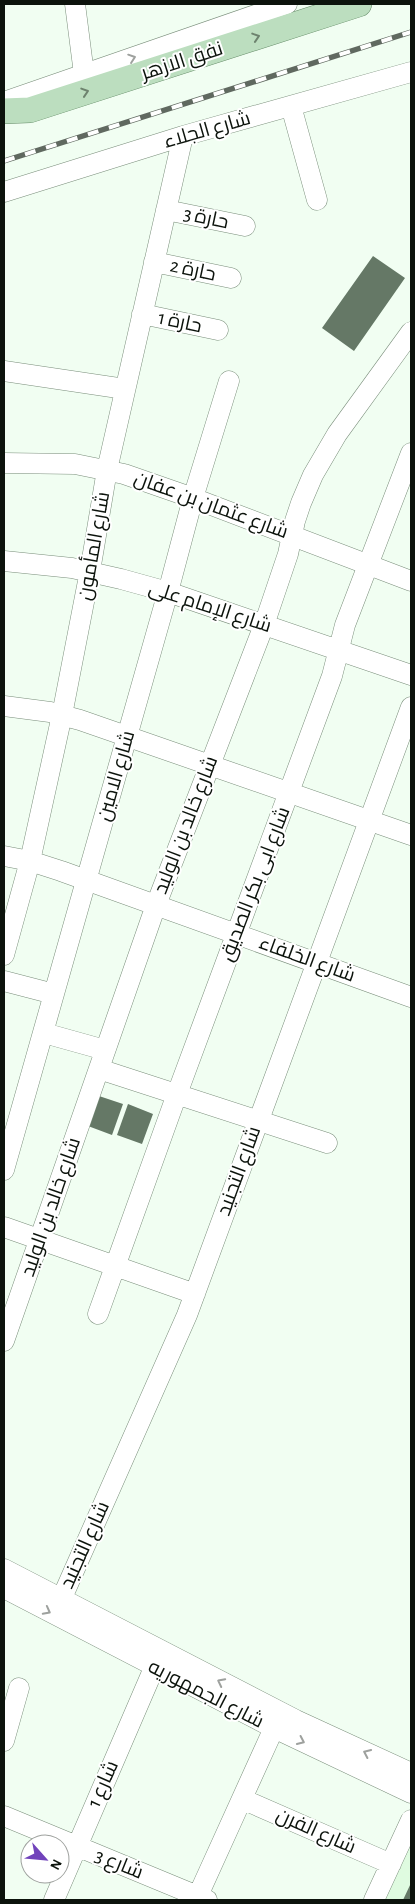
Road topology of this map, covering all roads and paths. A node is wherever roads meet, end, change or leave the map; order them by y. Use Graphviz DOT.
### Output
graph roads {
  1 [pos="75,4"];
  2 [pos="287,4"];
  3 [pos="359,4"];
  4 [pos="239,12"];
  5 [pos="411,72"];
  6 [pos="84,74"];
  7 [pos="4,102"];
  8 [pos="291,106"];
  9 [pos="4,111"];
  10 [pos="183,136"];
  11 [pos="4,192"];
  12 [pos="317,200"];
  13 [pos="166,210"];
  14 [pos="245,226"];
  15 [pos="154,262"];
  16 [pos="231,278"];
  17 [pos="142,314"];
  18 [pos="218,330"];
  19 [pos="411,332"];
  20 [pos="4,371"];
  21 [pos="229,381"];
  22 [pos="125,389"];
  23 [pos="411,453"];
  24 [pos="4,463"];
  25 [pos="107,470"];
  26 [pos="193,498"];
  27 [pos="292,534"];
  28 [pos="4,561"];
  29 [pos="367,564"];
  30 [pos="90,571"];
  31 [pos="411,581"];
  32 [pos="168,592"];
  33 [pos="264,625"];
  34 [pos="339,650"];
  35 [pos="411,675"];
  36 [pos="4,706"];
  37 [pos="411,707"];
  38 [pos="62,715"];
  39 [pos="127,736"];
  40 [pos="209,764"];
  41 [pos="290,792"];
  42 [pos="370,821"];
  43 [pos="411,835"];
  44 [pos="4,856"];
  45 [pos="30,861"];
  46 [pos="86,880"];
  47 [pos="156,905"];
  48 [pos="236,933"];
  49 [pos="4,955"];
  50 [pos="318,963"];
  51 [pos="4,981"];
  52 [pos="54,994"];
  53 [pos="411,997"];
  54 [pos="44,1033"];
  55 [pos="102,1059"];
  56 [pos="176,1094"];
  57 [pos="258,1121"];
  58 [pos="327,1143"];
  59 [pos="4,1170"];
  60 [pos="4,1227"];
  61 [pos="40,1240"];
  62 [pos="115,1266"];
  63 [pos="195,1294"];
  64 [pos="98,1314"];
  65 [pos="4,1341"];
  66 [pos="4,1569"];
  67 [pos="4,1588"];
  68 [pos="61,1600"];
  69 [pos="154,1668"];
  70 [pos="19,1688"];
  71 [pos="274,1728"];
  72 [pos="4,1741"];
  73 [pos="411,1773"];
  74 [pos="411,1793"];
  75 [pos="242,1799"];
  76 [pos="4,1816"];
  77 [pos="411,1820"];
  78 [pos="76,1846"];
  79 [pos="391,1864"];
  80 [pos="200,1899"];
  81 [pos="54,1900"];
  82 [pos="374,1900"];
  1 -- 6 [label="street"];
  2 -- 4 [label="street"];
  9 -- 3 [label="main road, نفق الازهر, one-way"];
  6 -- 4 [label="street, one-way"];
  5 -- 8 [label="street, شارع الجلاء"];
  6 -- 7 [label="street"];
  8 -- 10 [label="street, شارع الجلاء"];
  8 -- 12 [label="street"];
  10 -- 11 [label="street, شارع الجلاء"];
  10 -- 13 [label="street, شارع المأمون"];
  13 -- 14 [label="street, حارة 3"];
  13 -- 15 [label="street, شارع المأمون"];
  15 -- 16 [label="street, حارة 2"];
  15 -- 17 [label="street, شارع المأمون"];
  17 -- 18 [label="street, حارة 1"];
  17 -- 22 [label="street, شارع المأمون"];
  19 -- 27 [label="street, شارع خالد بن الوليد"];
  20 -- 22 [label="street"];
  21 -- 26 [label="street, شارع الامين"];
  22 -- 25 [label="street, شارع المأمون"];
  23 -- 29 [label="street, شارع ابى بكر الصديق"];
  24 -- 25 [label="street, شارع عثمان بن عفان"];
  25 -- 26 [label="street, شارع عثمان بن عفان"];
  25 -- 30 [label="street, شارع المأمون"];
  26 -- 27 [label="street, شارع عثمان بن عفان"];
  26 -- 32 [label="street, شارع الامين"];
  27 -- 29 [label="street, شارع عثمان بن عفان"];
  27 -- 33 [label="street, شارع خالد بن الوليد"];
  28 -- 30 [label="street, شارع الإمام على"];
  29 -- 31 [label="street, شارع عثمان بن عفان"];
  29 -- 34 [label="street, شارع ابى بكر الصديق"];
  30 -- 32 [label="street, شارع الإمام على"];
  30 -- 38 [label="street, شارع المأمون"];
  32 -- 33 [label="street, شارع الإمام على"];
  32 -- 39 [label="street, شارع الامين"];
  33 -- 34 [label="street, شارع الإمام على"];
  33 -- 40 [label="street, شارع خالد بن الوليد"];
  34 -- 35 [label="street, شارع الإمام على"];
  34 -- 41 [label="street, شارع ابى بكر الصديق"];
  36 -- 38 [label="street"];
  37 -- 42 [label="street, شارع التجنيد"];
  38 -- 39 [label="street"];
  38 -- 45 [label="street, شارع المأمون"];
  39 -- 40 [label="street"];
  39 -- 46 [label="street, شارع الامين"];
  40 -- 41 [label="street"];
  40 -- 47 [label="street, شارع خالد بن الوليد"];
  41 -- 42 [label="street"];
  41 -- 48 [label="street, شارع ابى بكر الصديق"];
  42 -- 43 [label="street"];
  42 -- 50 [label="street, شارع التجنيد"];
  44 -- 45 [label="street, شارع الخلفاء"];
  45 -- 46 [label="street, شارع الخلفاء"];
  45 -- 49 [label="street, شارع المأمون"];
  46 -- 47 [label="street, شارع الخلفاء"];
  46 -- 52 [label="street, شارع الامين"];
  47 -- 48 [label="street, شارع الخلفاء"];
  47 -- 55 [label="street, شارع خالد بن الوليد"];
  48 -- 50 [label="street, شارع الخلفاء"];
  48 -- 56 [label="street, شارع ابى بكر الصديق"];
  50 -- 53 [label="street, شارع الخلفاء"];
  50 -- 57 [label="street, شارع التجنيد"];
  51 -- 52 [label="street"];
  52 -- 54 [label="street, شارع الامين"];
  54 -- 55 [label="street"];
  54 -- 59 [label="street, شارع الامين"];
  55 -- 56 [label="street"];
  55 -- 61 [label="street, شارع خالد بن الوليد"];
  56 -- 57 [label="street"];
  56 -- 62 [label="street, شارع ابى بكر الصديق"];
  57 -- 58 [label="street"];
  57 -- 63 [label="street, شارع التجنيد"];
  60 -- 61 [label="street"];
  61 -- 62 [label="street"];
  61 -- 65 [label="street, شارع خالد بن الوليد"];
  62 -- 63 [label="street"];
  62 -- 64 [label="street, شارع ابى بكر الصديق"];
  63 -- 68 [label="street, شارع التجنيد"];
  66 -- 68 [label="street, شارع الجمهوريه"];
  67 -- 69 [label="street, شارع الجمهوريه, one-way"];
  73 -- 68 [label="street, شارع الجمهوريه, one-way"];
  69 -- 71 [label="street, شارع الجمهوريه"];
  69 -- 78 [label="street, شارع 1"];
  70 -- 72 [label="street"];
  71 -- 74 [label="street, شارع الجمهوريه, one-way"];
  71 -- 75 [label="street"];
  75 -- 79 [label="street, شارع الفرن"];
  75 -- 80 [label="street"];
  76 -- 78 [label="street, شارع 3"];
  77 -- 79 [label="street"];
  78 -- 80 [label="street, شارع 3"];
  78 -- 81 [label="street, شارع 1"];
  79 -- 82 [label="street"];
}
